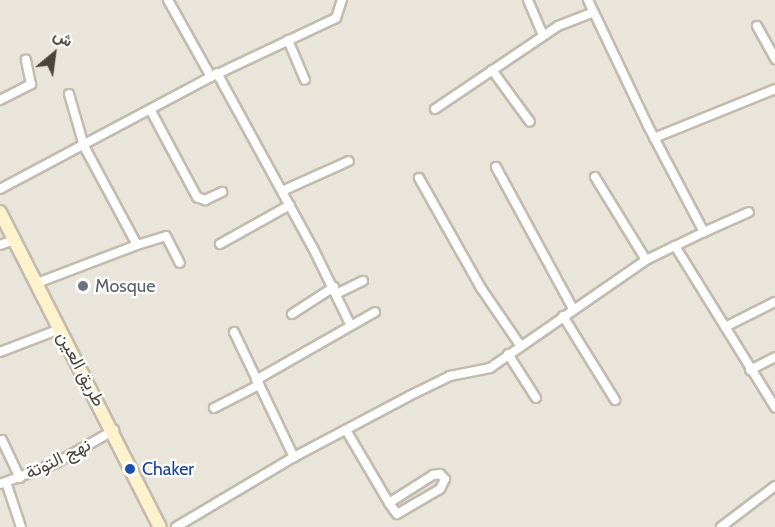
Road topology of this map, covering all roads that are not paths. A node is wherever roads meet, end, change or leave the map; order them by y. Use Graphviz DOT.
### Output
graph roads {
  1 [pos="168,0"];
  2 [pos="342,0"];
  3 [pos="528,0"];
  4 [pos="588,0"];
  5 [pos="592,13"];
  6 [pos="757,26"];
  7 [pos="543,36"];
  8 [pos="288,40"];
  9 [pos="26,60"];
  10 [pos="775,60"];
  11 [pos="492,70"];
  12 [pos="214,75"];
  13 [pos="305,80"];
  14 [pos="775,89"];
  15 [pos="69,94"];
  16 [pos="0,100"];
  17 [pos="435,109"];
  18 [pos="151,111"];
  19 [pos="530,122"];
  20 [pos="654,138"];
  21 [pos="84,146"];
  22 [pos="349,161"];
  23 [pos="496,167"];
  24 [pos="595,177"];
  25 [pos="419,178"];
  26 [pos="0,189"];
  27 [pos="282,191"];
  28 [pos="222,192"];
  29 [pos="290,205"];
  30 [pos="0,212"];
  31 [pos="749,212"];
  32 [pos="704,232"];
  33 [pos="14,240"];
  34 [pos="220,244"];
  35 [pos="0,245"];
  36 [pos="137,245"];
  37 [pos="675,246"];
  38 [pos="646,260"];
  39 [pos="180,263"];
  40 [pos="363,281"];
  41 [pos="37,283"];
  42 [pos="335,291"];
  43 [pos="775,302"];
  44 [pos="573,309"];
  45 [pos="375,312"];
  46 [pos="292,314"];
  47 [pos="564,316"];
  48 [pos="350,324"];
  49 [pos="725,327"];
  50 [pos="60,329"];
  51 [pos="234,332"];
  52 [pos="520,345"];
  53 [pos="0,352"];
  54 [pos="508,354"];
  55 [pos="775,357"];
  56 [pos="750,369"];
  57 [pos="257,383"];
  58 [pos="536,398"];
  59 [pos="615,400"];
  60 [pos="773,402"];
  61 [pos="214,408"];
  62 [pos="114,430"];
  63 [pos="346,430"];
  64 [pos="2,440"];
  65 [pos="294,457"];
  66 [pos="20,478"];
  67 [pos="3,483"];
  68 [pos="775,486"];
  69 [pos="389,503"];
  70 [pos="21,527"];
  71 [pos="160,527"];
  72 [pos="176,527"];
  73 [pos="721,527"];
  1 -- 12 [label="street"];
  2 -- 8 [label="street"];
  3 -- 7 [label="street"];
  4 -- 5 [label="street"];
  5 -- 7 [label="street"];
  5 -- 20 [label="street"];
  6 -- 10 [label="street"];
  7 -- 11 [label="street"];
  8 -- 12 [label="street"];
  8 -- 13 [label="street"];
  9 -- 16 [label="street"];
  11 -- 17 [label="street"];
  11 -- 19 [label="street"];
  12 -- 18 [label="street"];
  12 -- 27 [label="street"];
  14 -- 20 [label="street"];
  15 -- 21 [label="street"];
  18 -- 21 [label="street"];
  18 -- 28 [label="street"];
  20 -- 32 [label="street"];
  21 -- 26 [label="street"];
  21 -- 36 [label="street"];
  22 -- 27 [label="street"];
  23 -- 44 [label="street"];
  24 -- 38 [label="street"];
  25 -- 52 [label="street"];
  27 -- 29 [label="street"];
  29 -- 34 [label="street"];
  29 -- 42 [label="street"];
  30 -- 33 [label="main road, طريق العين"];
  31 -- 32 [label="street"];
  32 -- 37 [label="street"];
  33 -- 35 [label="street"];
  33 -- 41 [label="main road, طريق العين"];
  36 -- 39 [label="street"];
  36 -- 41 [label="street"];
  37 -- 38 [label="street"];
  37 -- 49 [label="street"];
  38 -- 44 [label="street"];
  40 -- 42 [label="street"];
  41 -- 50 [label="main road, طريق العين"];
  42 -- 46 [label="street"];
  42 -- 48 [label="street"];
  43 -- 49 [label="street"];
  44 -- 47 [label="street"];
  45 -- 48 [label="street"];
  47 -- 52 [label="street"];
  47 -- 59 [label="street"];
  48 -- 57 [label="street"];
  49 -- 56 [label="street"];
  50 -- 53 [label="street"];
  50 -- 62 [label="main road, طريق العين"];
  51 -- 57 [label="street"];
  52 -- 54 [label="street"];
  54 -- 58 [label="street"];
  54 -- 63 [label="street"];
  55 -- 56 [label="street"];
  56 -- 60 [label="street"];
  57 -- 61 [label="street"];
  57 -- 65 [label="street"];
  62 -- 66 [label="street, نهج التوتة"];
  62 -- 71 [label="main road, طريق العين"];
  63 -- 65 [label="street"];
  63 -- 69 [label="street"];
  64 -- 66 [label="street"];
  65 -- 72 [label="street"];
  66 -- 67 [label="street, نهج التوتة"];
  67 -- 70 [label="street"];
  68 -- 73 [label="street"];
  69 -- 69 [label="street"];
}
